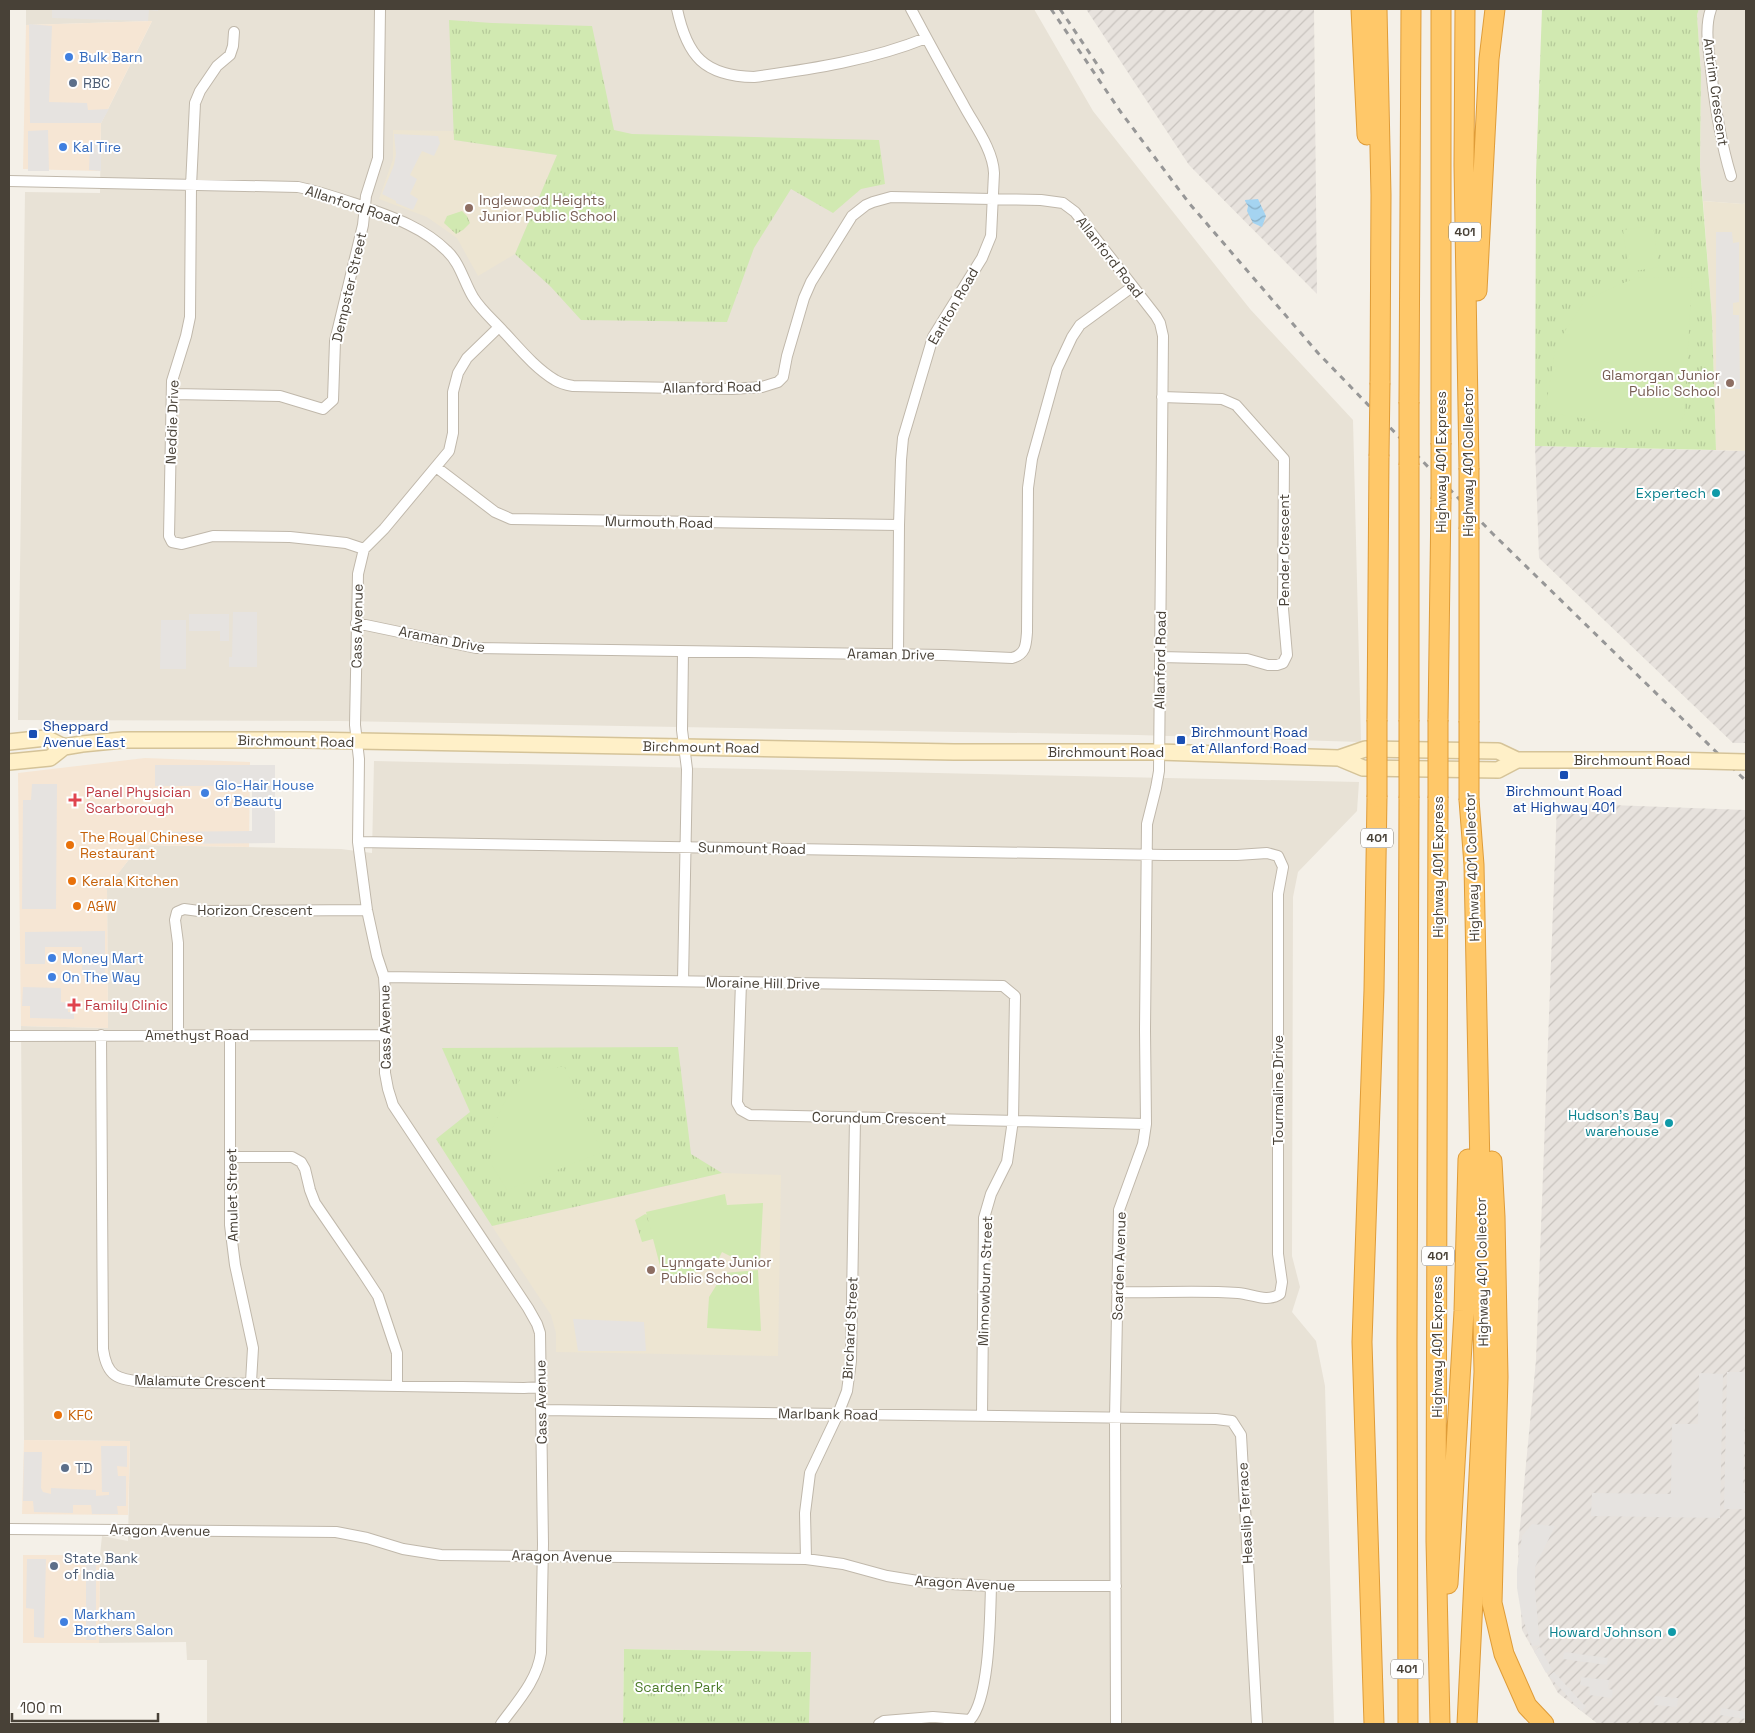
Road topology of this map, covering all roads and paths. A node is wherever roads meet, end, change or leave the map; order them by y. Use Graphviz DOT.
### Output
graph roads {
  1 [pos="380,9"];
  2 [pos="677,9"];
  3 [pos="911,9"];
  4 [pos="1361,9"];
  5 [pos="1377,9"];
  6 [pos="1412,9"];
  7 [pos="1441,9"];
  8 [pos="1465,9"];
  9 [pos="1494,9"];
  10 [pos="1711,9"];
  11 [pos="234,32"];
  12 [pos="926,38"];
  13 [pos="1730,176"];
  14 [pos="9,181"];
  15 [pos="191,186"];
  16 [pos="992,199"];
  17 [pos="366,208"];
  18 [pos="1381,268"];
  19 [pos="1132,287"];
  20 [pos="499,326"];
  21 [pos="172,394"];
  22 [pos="1162,397"];
  23 [pos="1469,462"];
  24 [pos="436,467"];
  25 [pos="898,526"];
  26 [pos="364,549"];
  27 [pos="356,623"];
  28 [pos="683,652"];
  29 [pos="898,654"];
  30 [pos="1160,658"];
  31 [pos="9,742"];
  32 [pos="356,742"];
  33 [pos="684,746"];
  34 [pos="64,747"];
  35 [pos="1159,752"];
  36 [pos="9,762"];
  37 [pos="1746,762"];
  38 [pos="358,842"];
  39 [pos="685,847"];
  40 [pos="1147,854"];
  41 [pos="1474,865"];
  42 [pos="367,910"];
  43 [pos="384,977"];
  44 [pos="683,981"];
  45 [pos="740,982"];
  46 [pos="178,1034"];
  47 [pos="101,1035"];
  48 [pos="230,1035"];
  49 [pos="385,1035"];
  50 [pos="9,1036"];
  51 [pos="855,1118"];
  52 [pos="1013,1120"];
  53 [pos="1146,1124"];
  54 [pos="231,1157"];
  55 [pos="1117,1292"];
  56 [pos="251,1382"];
  57 [pos="397,1385"];
  58 [pos="541,1387"];
  59 [pos="542,1410"];
  60 [pos="838,1414"];
  61 [pos="982,1416"];
  62 [pos="1115,1419"];
  63 [pos="9,1529"];
  64 [pos="542,1556"];
  65 [pos="806,1559"];
  66 [pos="990,1586"];
  67 [pos="1116,1586"];
  68 [pos="1372,1680"];
  69 [pos="1440,1720"];
  70 [pos="501,1724"];
  71 [pos="879,1724"];
  72 [pos="1116,1724"];
  73 [pos="1257,1724"];
  74 [pos="1369,1724"];
  75 [pos="1374,1724"];
  76 [pos="1408,1724"];
  77 [pos="1467,1724"];
  78 [pos="1544,1724"];
  1 -- 17 [label="street, Dempster Street"];
  2 -- 12 [label="street"];
  3 -- 12 [label="street, Earlton Road"];
  4 -- 18 [label="highway"];
  5 -- 18 [label="highway, 401"];
  6 -- 76 [label="highway, 401, bridge"];
  7 -- 69 [label="highway, Highway 401 Express / 401, bridge"];
  8 -- 23 [label="highway, Highway 401 Collector / 401"];
  9 -- 23 [label="highway"];
  10 -- 13 [label="street, Antrim Crescent"];
  11 -- 15 [label="street, Neddie Drive"];
  12 -- 16 [label="street, Earlton Road"];
  14 -- 15 [label="street, Allanford Road"];
  15 -- 17 [label="street, Allanford Road"];
  15 -- 21 [label="street, Neddie Drive"];
  16 -- 19 [label="street, Allanford Road"];
  16 -- 20 [label="street, Allanford Road"];
  16 -- 25 [label="street, Earlton Road"];
  17 -- 20 [label="street, Allanford Road"];
  17 -- 21 [label="street, Dempster Street"];
  18 -- 68 [label="highway, 401, bridge"];
  19 -- 22 [label="street, Allanford Road"];
  19 -- 29 [label="street, Araman Drive"];
  20 -- 24 [label="street"];
  21 -- 26 [label="street, Neddie Drive"];
  22 -- 30 [label="street, Allanford Road"];
  22 -- 30 [label="street, Pender Crescent"];
  23 -- 41 [label="highway, Highway 401 Collector / 401, bridge"];
  24 -- 25 [label="street, Murmouth Road"];
  24 -- 26 [label="street"];
  25 -- 29 [label="street, Earlton Road"];
  26 -- 27 [label="street, Cass Avenue"];
  27 -- 28 [label="street, Araman Drive"];
  27 -- 32 [label="street, Cass Avenue"];
  28 -- 29 [label="street, Araman Drive"];
  28 -- 33 [label="street"];
  30 -- 35 [label="street, Allanford Road"];
  31 -- 34 [label="main road, Birchmount Road"];
  32 -- 33 [label="main road, Birchmount Road"];
  32 -- 34 [label="main road, Birchmount Road"];
  32 -- 38 [label="street, Cass Avenue"];
  33 -- 35 [label="main road, Birchmount Road"];
  33 -- 39 [label="street"];
  34 -- 36 [label="main road, Birchmount Road"];
  35 -- 37 [label="main road, Birchmount Road, bridge"];
  35 -- 40 [label="street, Scarden Avenue"];
  38 -- 39 [label="street, Sunmount Road"];
  38 -- 42 [label="street, Cass Avenue"];
  39 -- 40 [label="street, Sunmount Road"];
  39 -- 44 [label="street"];
  40 -- 53 [label="street, Scarden Avenue"];
  40 -- 55 [label="street, Tourmaline Drive"];
  41 -- 69 [label="highway"];
  41 -- 77 [label="highway, Highway 401 Collector / 401"];
  41 -- 78 [label="highway"];
  42 -- 43 [label="street, Cass Avenue"];
  42 -- 46 [label="street, Horizon Crescent"];
  43 -- 44 [label="street, Moraine Hill Drive"];
  43 -- 49 [label="street, Cass Avenue"];
  44 -- 45 [label="street, Moraine Hill Drive"];
  45 -- 51 [label="street, Corundum Crescent"];
  45 -- 52 [label="street, Moraine Hill Drive"];
  46 -- 47 [label="street, Amethyst Road"];
  46 -- 48 [label="street, Amethyst Road"];
  47 -- 50 [label="street, Amethyst Road"];
  47 -- 56 [label="street, Malamute Crescent"];
  48 -- 49 [label="street, Amethyst Road"];
  48 -- 54 [label="street, Amulet Street"];
  49 -- 58 [label="street, Cass Avenue"];
  51 -- 52 [label="street, Corundum Crescent"];
  51 -- 60 [label="street, Birchard Street"];
  52 -- 53 [label="street, Corundum Crescent"];
  52 -- 61 [label="street, Minnowburn Street"];
  53 -- 55 [label="street, Scarden Avenue"];
  54 -- 56 [label="street, Amulet Street"];
  54 -- 57 [label="street"];
  55 -- 62 [label="street, Scarden Avenue"];
  56 -- 57 [label="street, Malamute Crescent"];
  57 -- 58 [label="street, Malamute Crescent"];
  58 -- 59 [label="street, Cass Avenue"];
  59 -- 60 [label="street, Marlbank Road"];
  59 -- 64 [label="street, Cass Avenue"];
  60 -- 61 [label="street, Marlbank Road"];
  60 -- 65 [label="street, Birchard Street"];
  61 -- 62 [label="street, Marlbank Road"];
  62 -- 67 [label="street, Scarden Avenue"];
  62 -- 73 [label="street, Heaslip Terrace"];
  63 -- 64 [label="street, Aragon Avenue"];
  64 -- 65 [label="street, Aragon Avenue"];
  64 -- 70 [label="street, Cass Avenue"];
  65 -- 66 [label="street, Aragon Avenue"];
  66 -- 67 [label="street, Aragon Avenue"];
  66 -- 71 [label="street"];
  67 -- 72 [label="street, Scarden Avenue"];
  68 -- 74 [label="highway"];
  68 -- 75 [label="highway, 401"];
}
